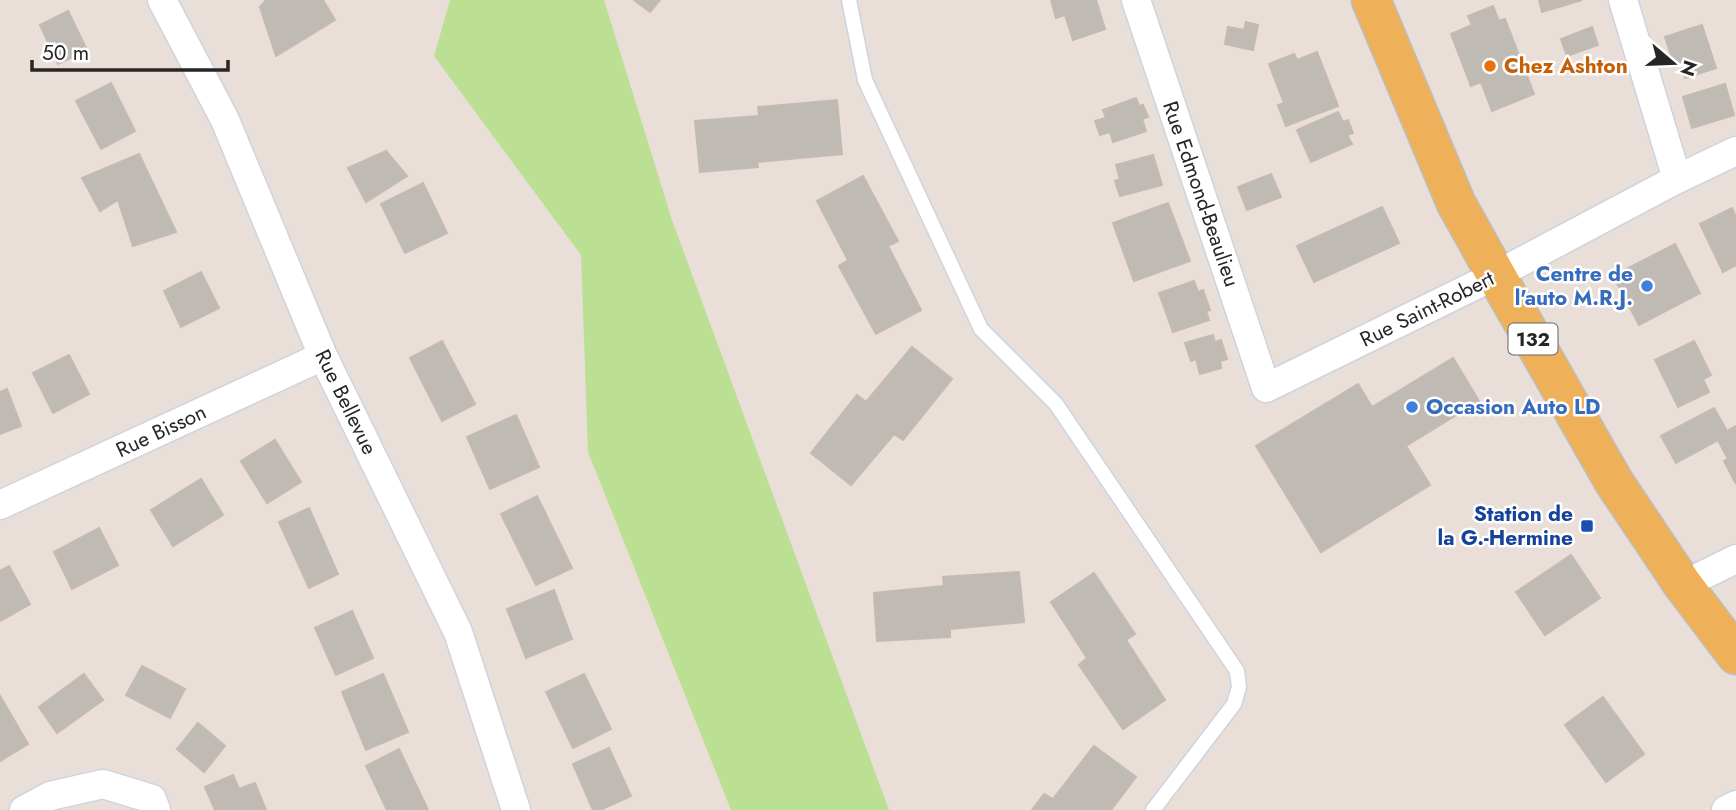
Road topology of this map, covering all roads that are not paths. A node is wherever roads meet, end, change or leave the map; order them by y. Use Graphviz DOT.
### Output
graph roads {
  1 [pos="162,0"];
  2 [pos="849,0"];
  3 [pos="1136,0"];
  4 [pos="1371,0"];
  5 [pos="1623,0"];
  6 [pos="1736,151"];
  7 [pos="1677,179"];
  8 [pos="1496,275"];
  9 [pos="323,356"];
  10 [pos="1266,388"];
  11 [pos="0,505"];
  12 [pos="1736,559"];
  13 [pos="1683,585"];
  14 [pos="1736,655"];
  15 [pos="1736,805"];
  16 [pos="24,810"];
  17 [pos="156,810"];
  18 [pos="516,810"];
  19 [pos="1153,810"];
  20 [pos="1726,810"];
  1 -- 9 [label="street, Rue Bellevue"];
  2 -- 19 [label="lane"];
  3 -- 10 [label="street, Rue Edmond-Beaulieu"];
  4 -- 8 [label="main road, 132"];
  5 -- 7 [label="street"];
  6 -- 7 [label="street, Rue Saint-Robert"];
  7 -- 8 [label="street, Rue Saint-Robert"];
  8 -- 10 [label="street, Rue Saint-Robert"];
  8 -- 13 [label="main road, 132"];
  9 -- 11 [label="street, Rue Bisson"];
  9 -- 18 [label="street, Rue Bellevue"];
  12 -- 13 [label="street"];
  13 -- 14 [label="main road, 132"];
  15 -- 20 [label="street"];
  16 -- 17 [label="street"];
}
